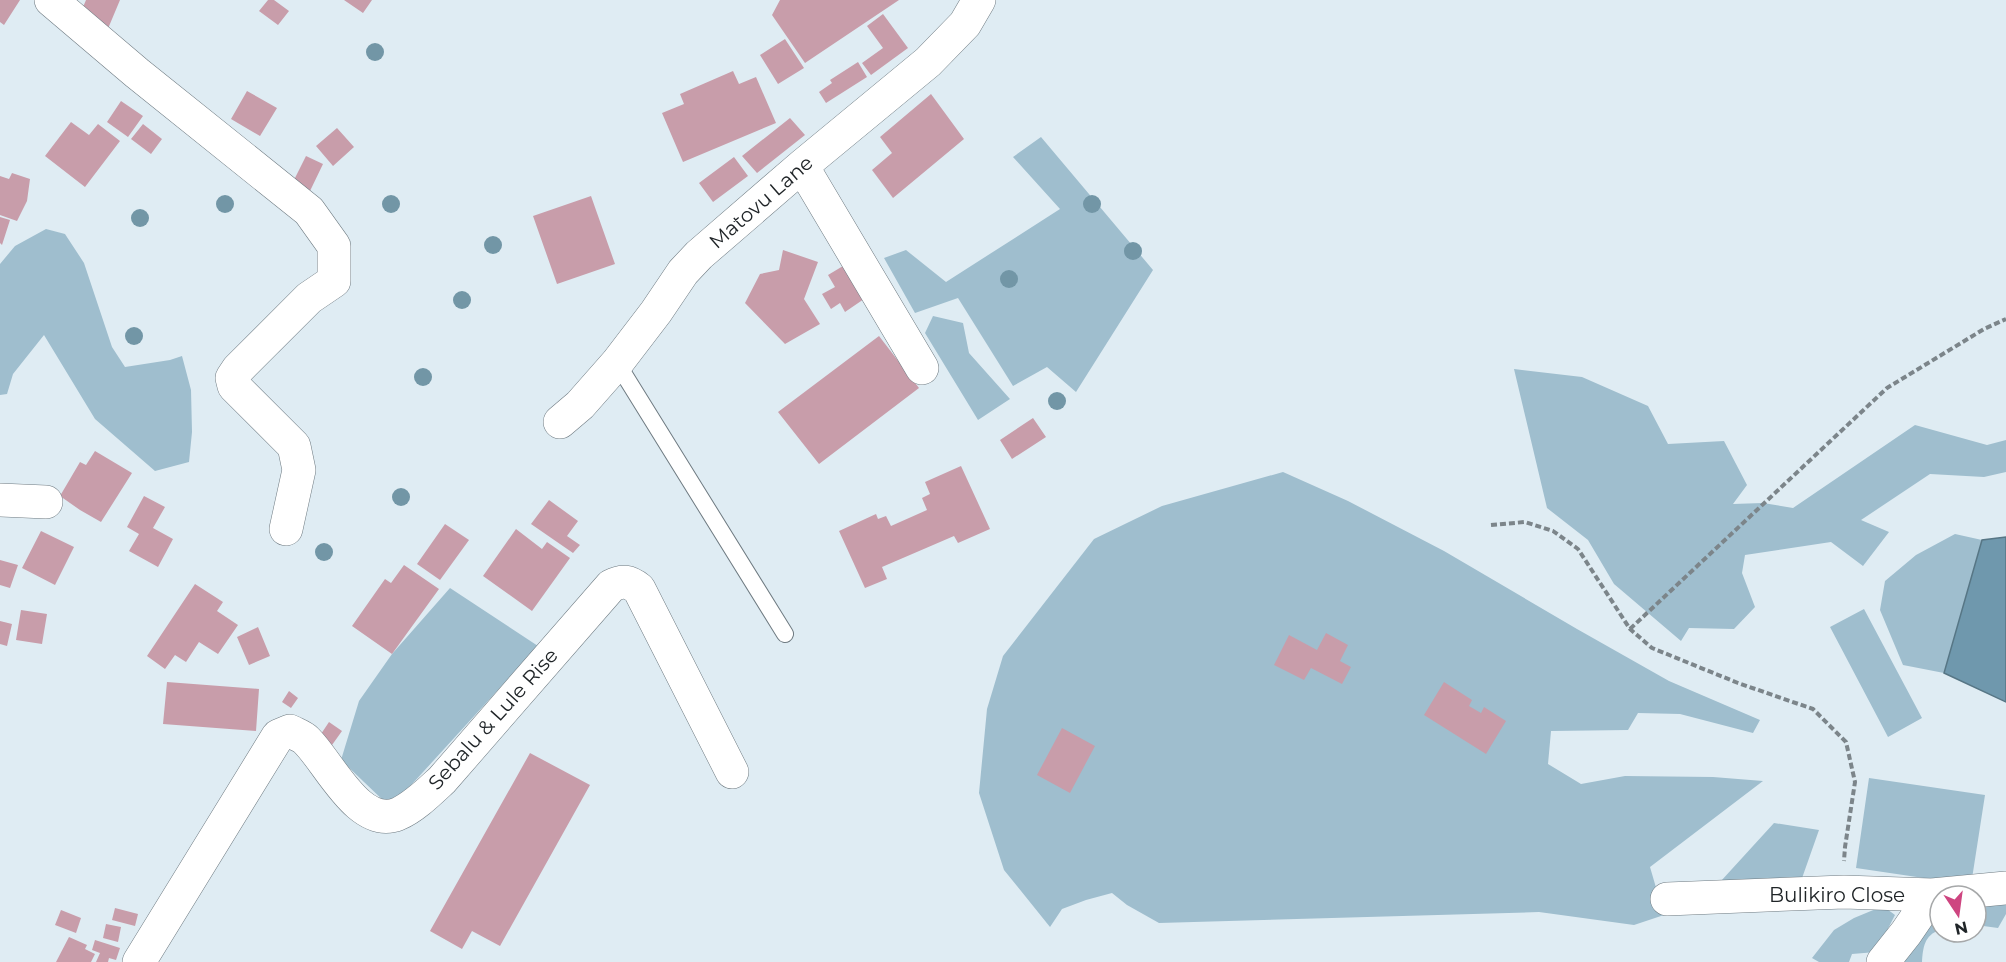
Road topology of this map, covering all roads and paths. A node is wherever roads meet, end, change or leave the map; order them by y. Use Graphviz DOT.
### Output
graph roads {
  1 [pos="51,0"];
  2 [pos="979,0"];
  3 [pos="802,166"];
  4 [pos="2006,319"];
  5 [pos="617,363"];
  6 [pos="922,368"];
  7 [pos="560,422"];
  8 [pos="0,500"];
  9 [pos="46,502"];
  10 [pos="1491,525"];
  11 [pos="286,530"];
  12 [pos="1630,629"];
  13 [pos="785,634"];
  14 [pos="732,772"];
  15 [pos="2006,888"];
  16 [pos="1988,890"];
  17 [pos="1844,892"];
  18 [pos="1928,896"];
  19 [pos="1667,899"];
  20 [pos="1928,902"];
  21 [pos="139,962"];
  22 [pos="1883,962"];
  1 -- 11 [label="street"];
  2 -- 3 [label="street, Matovu Lane"];
  3 -- 5 [label="street, Matovu Lane"];
  3 -- 6 [label="street"];
  4 -- 12 [label="path"];
  5 -- 7 [label="street, Matovu Lane"];
  5 -- 13 [label="lane"];
  8 -- 9 [label="street"];
  10 -- 12 [label="path"];
  12 -- 17 [label="path"];
  14 -- 21 [label="street, Sebalu & Lule Rise"];
  15 -- 16 [label="street, Bulikiro Close"];
  17 -- 18 [label="street, Bulikiro Close"];
  17 -- 19 [label="street, Bulikiro Close"];
  20 -- 22 [label="street"];
}
